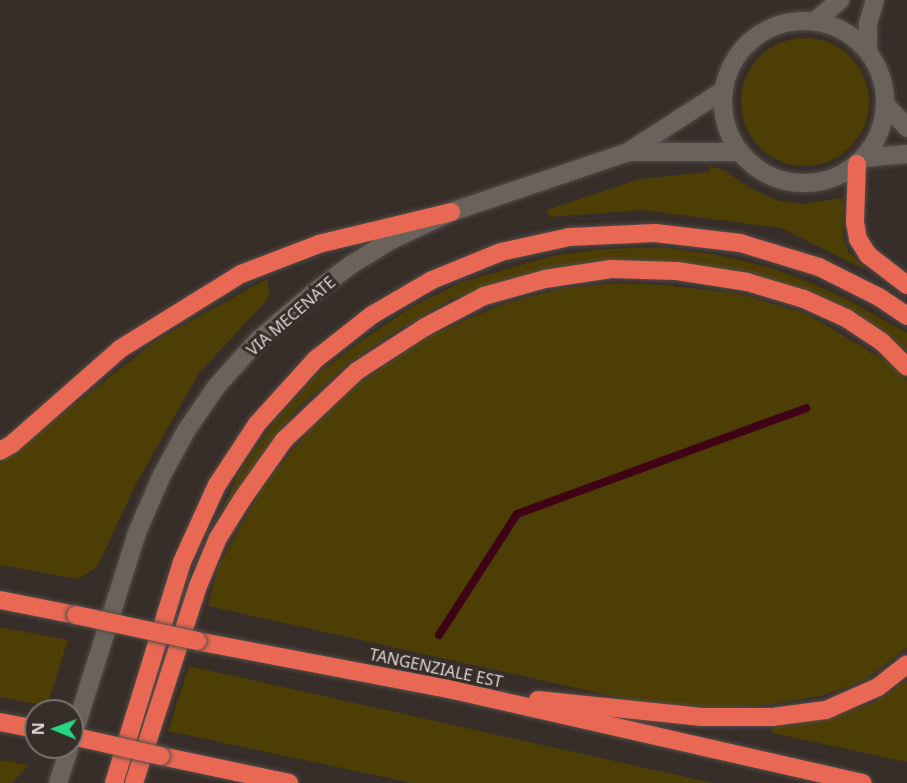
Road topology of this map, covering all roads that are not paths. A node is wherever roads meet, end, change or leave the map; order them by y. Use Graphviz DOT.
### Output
graph roads {
  1 [pos="840,0"];
  2 [pos="875,0"];
  3 [pos="815,21"];
  4 [pos="868,51"];
  5 [pos="723,90"];
  6 [pos="885,104"];
  7 [pos="907,128"];
  8 [pos="628,152"];
  9 [pos="739,152"];
  10 [pos="907,154"];
  11 [pos="860,161"];
  12 [pos="451,212"];
  13 [pos="907,285"];
  14 [pos="907,316"];
  15 [pos="907,368"];
  16 [pos="0,451"];
  17 [pos="0,600"];
  18 [pos="907,664"];
  19 [pos="453,690"];
  20 [pos="84,700"];
  21 [pos="0,722"];
  22 [pos="24,727"];
  23 [pos="84,740"];
  24 [pos="66,759"];
  25 [pos="58,783"];
  26 [pos="114,783"];
  27 [pos="134,783"];
  28 [pos="289,783"];
  29 [pos="863,783"];
  1 -- 3 [label="street"];
  2 -- 4 [label="street"];
  3 -- 4 [label="street"];
  3 -- 5 [label="street"];
  4 -- 6 [label="street"];
  5 -- 8 [label="street, VIA MECENATE"];
  5 -- 9 [label="street"];
  6 -- 7 [label="street"];
  6 -- 11 [label="street"];
  8 -- 9 [label="street, VIA MECENATE"];
  8 -- 12 [label="street, VIA MECENATE"];
  9 -- 11 [label="street"];
  10 -- 11 [label="street"];
  11 -- 13 [label="highway"];
  12 -- 16 [label="highway"];
  12 -- 20 [label="street, VIA MECENATE"];
  14 -- 26 [label="highway"];
  15 -- 27 [label="highway"];
  17 -- 19 [label="highway, TANGENZIALE EST, bridge"];
  18 -- 19 [label="highway"];
  19 -- 29 [label="highway, TANGENZIALE EST"];
  21 -- 22 [label="highway"];
  23 -- 28 [label="highway, bridge"];
  24 -- 25 [label="street"];
}
